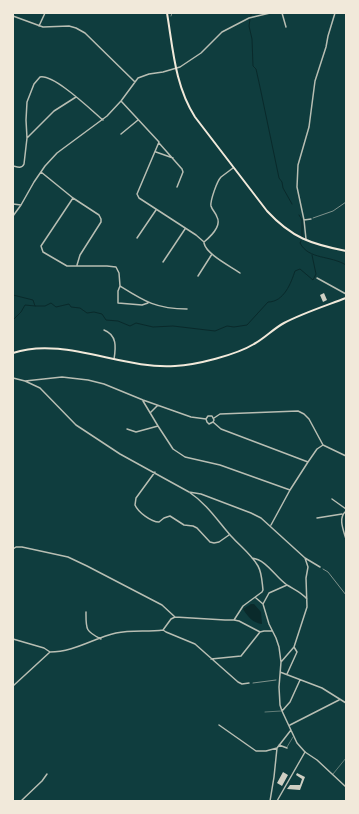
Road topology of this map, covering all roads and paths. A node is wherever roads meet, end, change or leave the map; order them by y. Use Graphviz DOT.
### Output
graph roads {
  1 [pos="45,13"];
  2 [pos="167,13"];
  3 [pos="172,13"];
  4 [pos="270,13"];
  5 [pos="282,13"];
  6 [pos="335,13"];
  7 [pos="13,16"];
  8 [pos="168,19"];
  9 [pos="39,26"];
  10 [pos="286,27"];
  11 [pos="176,69"];
  12 [pos="135,82"];
  13 [pos="76,97"];
  14 [pos="121,101"];
  15 [pos="103,120"];
  16 [pos="138,120"];
  17 [pos="121,134"];
  18 [pos="27,138"];
  19 [pos="159,142"];
  20 [pos="156,152"];
  21 [pos="173,158"];
  22 [pos="13,166"];
  23 [pos="233,168"];
  24 [pos="41,172"];
  25 [pos="177,187"];
  26 [pos="73,198"];
  27 [pos="346,202"];
  28 [pos="13,204"];
  29 [pos="21,205"];
  30 [pos="156,210"];
  31 [pos="13,216"];
  32 [pos="311,219"];
  33 [pos="304,220"];
  34 [pos="185,229"];
  35 [pos="137,238"];
  36 [pos="306,240"];
  37 [pos="204,242"];
  38 [pos="346,251"];
  39 [pos="212,254"];
  40 [pos="163,262"];
  41 [pos="76,266"];
  42 [pos="240,272"];
  43 [pos="198,276"];
  44 [pos="317,278"];
  45 [pos="120,286"];
  46 [pos="346,294"];
  47 [pos="346,298"];
  48 [pos="148,303"];
  49 [pos="187,309"];
  50 [pos="104,330"];
  51 [pos="13,353"];
  52 [pos="114,359"];
  53 [pos="13,378"];
  54 [pos="25,381"];
  55 [pos="143,400"];
  56 [pos="157,405"];
  57 [pos="150,413"];
  58 [pos="214,418"];
  59 [pos="206,419"];
  60 [pos="213,422"];
  61 [pos="158,426"];
  62 [pos="127,428"];
  63 [pos="323,445"];
  64 [pos="346,456"];
  65 [pos="308,462"];
  66 [pos="155,472"];
  67 [pos="290,490"];
  68 [pos="189,492"];
  69 [pos="332,498"];
  70 [pos="346,510"];
  71 [pos="342,514"];
  72 [pos="317,518"];
  73 [pos="270,526"];
  74 [pos="230,535"];
  75 [pos="346,539"];
  76 [pos="13,549"];
  77 [pos="252,558"];
  78 [pos="305,558"];
  79 [pos="320,567"];
  80 [pos="287,585"];
  81 [pos="346,595"];
  82 [pos="256,597"];
  83 [pos="307,599"];
  84 [pos="263,604"];
  85 [pos="86,612"];
  86 [pos="175,617"];
  87 [pos="234,620"];
  88 [pos="163,630"];
  89 [pos="272,631"];
  90 [pos="260,632"];
  91 [pos="13,639"];
  92 [pos="101,639"];
  93 [pos="16,641"];
  94 [pos="13,642"];
  95 [pos="294,647"];
  96 [pos="50,652"];
  97 [pos="211,659"];
  98 [pos="281,662"];
  99 [pos="280,672"];
  100 [pos="287,675"];
  101 [pos="279,680"];
  102 [pos="300,680"];
  103 [pos="249,683"];
  104 [pos="13,686"];
  105 [pos="339,700"];
  106 [pos="346,703"];
  107 [pos="282,711"];
  108 [pos="265,712"];
  109 [pos="219,725"];
  110 [pos="290,725"];
  111 [pos="291,730"];
  112 [pos="294,736"];
  113 [pos="280,745"];
  114 [pos="277,748"];
  115 [pos="287,748"];
  116 [pos="305,752"];
  117 [pos="346,758"];
  118 [pos="47,774"];
  119 [pos="332,775"];
  120 [pos="346,787"];
  121 [pos="21,801"];
  122 [pos="270,801"];
  123 [pos="277,801"];
  1 -- 9 [label="street"];
  2 -- 8 [label="main road"];
  3 -- 8 [label="path"];
  4 -- 11 [label="street"];
  5 -- 10 [label="street"];
  6 -- 33 [label="street"];
  7 -- 9 [label="street"];
  8 -- 11 [label="main road"];
  9 -- 12 [label="street"];
  11 -- 12 [label="street"];
  11 -- 23 [label="main road"];
  12 -- 14 [label="street"];
  13 -- 15 [label="street"];
  13 -- 18 [label="street"];
  13 -- 18 [label="street"];
  14 -- 15 [label="street"];
  14 -- 16 [label="street"];
  15 -- 24 [label="street"];
  16 -- 17 [label="street"];
  16 -- 19 [label="street"];
  18 -- 22 [label="street"];
  19 -- 20 [label="street"];
  19 -- 21 [label="street"];
  20 -- 21 [label="street"];
  20 -- 30 [label="street"];
  21 -- 25 [label="street"];
  23 -- 36 [label="main road"];
  23 -- 37 [label="street"];
  24 -- 26 [label="street"];
  24 -- 29 [label="street"];
  26 -- 41 [label="street"];
  26 -- 41 [label="street"];
  27 -- 32 [label="path"];
  28 -- 29 [label="street"];
  29 -- 31 [label="street"];
  30 -- 34 [label="street"];
  30 -- 35 [label="street"];
  32 -- 33 [label="street"];
  33 -- 36 [label="street"];
  34 -- 37 [label="street"];
  34 -- 40 [label="street"];
  36 -- 38 [label="main road"];
  37 -- 39 [label="street"];
  39 -- 42 [label="street"];
  39 -- 43 [label="street"];
  41 -- 45 [label="street"];
  44 -- 46 [label="street"];
  45 -- 48 [label="street"];
  45 -- 48 [label="street"];
  47 -- 52 [label="main road"];
  48 -- 49 [label="street"];
  50 -- 52 [label="street"];
  51 -- 52 [label="main road"];
  53 -- 54 [label="street"];
  54 -- 55 [label="street"];
  54 -- 66 [label="street"];
  55 -- 56 [label="street"];
  55 -- 57 [label="street"];
  56 -- 57 [label="street"];
  56 -- 59 [label="street"];
  57 -- 61 [label="street"];
  58 -- 59 [label="street"];
  58 -- 60 [label="street"];
  58 -- 63 [label="street"];
  59 -- 60 [label="street"];
  60 -- 65 [label="street"];
  61 -- 62 [label="street"];
  61 -- 67 [label="street"];
  63 -- 64 [label="street"];
  63 -- 65 [label="street"];
  65 -- 67 [label="street"];
  66 -- 68 [label="street"];
  66 -- 74 [label="street"];
  67 -- 73 [label="street"];
  68 -- 73 [label="street"];
  68 -- 74 [label="street"];
  69 -- 70 [label="street"];
  70 -- 71 [label="street"];
  71 -- 72 [label="street"];
  71 -- 75 [label="street"];
  73 -- 78 [label="street"];
  74 -- 77 [label="street"];
  76 -- 86 [label="street"];
  77 -- 80 [label="street"];
  77 -- 82 [label="street"];
  78 -- 79 [label="street"];
  78 -- 83 [label="street"];
  79 -- 81 [label="path"];
  80 -- 83 [label="street"];
  80 -- 84 [label="street"];
  82 -- 84 [label="street"];
  82 -- 87 [label="street"];
  83 -- 95 [label="street"];
  84 -- 89 [label="street"];
  85 -- 92 [label="street"];
  86 -- 87 [label="street"];
  86 -- 88 [label="street"];
  87 -- 90 [label="street"];
  88 -- 92 [label="street"];
  88 -- 97 [label="street"];
  89 -- 90 [label="street"];
  89 -- 98 [label="street"];
  90 -- 97 [label="street"];
  91 -- 93 [label="street"];
  92 -- 96 [label="street"];
  93 -- 94 [label="street"];
  93 -- 96 [label="street"];
  95 -- 98 [label="street"];
  95 -- 100 [label="street"];
  96 -- 104 [label="street"];
  97 -- 103 [label="street"];
  98 -- 99 [label="street"];
  99 -- 100 [label="street"];
  99 -- 101 [label="street"];
  100 -- 102 [label="street"];
  101 -- 103 [label="path"];
  101 -- 107 [label="street"];
  102 -- 105 [label="street"];
  102 -- 107 [label="street"];
  105 -- 106 [label="street"];
  105 -- 110 [label="street"];
  107 -- 108 [label="lane"];
  107 -- 110 [label="street"];
  109 -- 114 [label="street"];
  110 -- 111 [label="street"];
  111 -- 112 [label="street"];
  111 -- 113 [label="street"];
  112 -- 115 [label="lane"];
  112 -- 116 [label="street"];
  113 -- 114 [label="street"];
  113 -- 115 [label="street"];
  114 -- 122 [label="street"];
  116 -- 119 [label="street"];
  116 -- 123 [label="street"];
  117 -- 119 [label="lane"];
  118 -- 121 [label="street"];
  119 -- 120 [label="street"];
}
